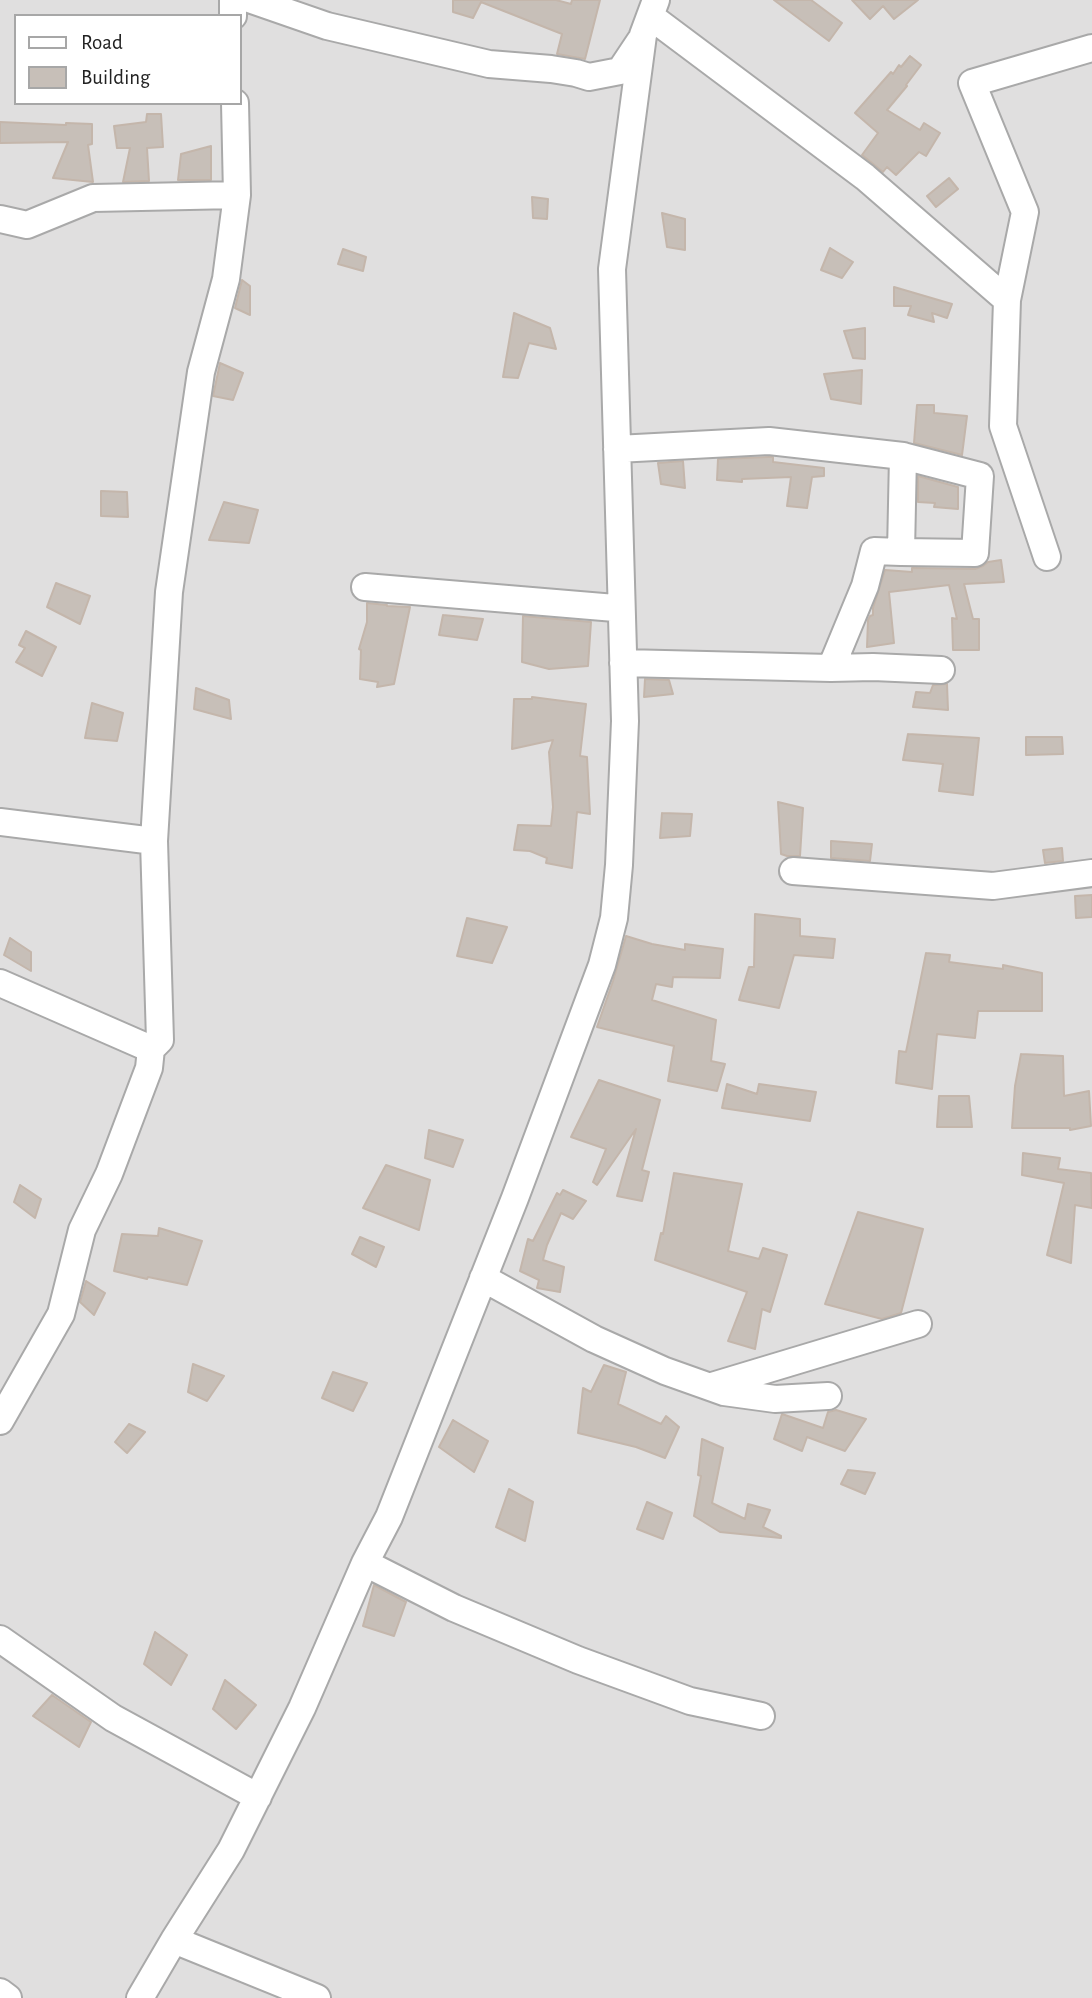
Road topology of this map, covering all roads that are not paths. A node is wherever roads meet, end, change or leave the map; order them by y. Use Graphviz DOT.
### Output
graph roads {
  1 [pos="252,0"];
  2 [pos="650,17"];
  3 [pos="1092,48"];
  4 [pos="235,105"];
  5 [pos="237,195"];
  6 [pos="0,219"];
  7 [pos="1007,300"];
  8 [pos="617,449"];
  9 [pos="903,456"];
  10 [pos="901,552"];
  11 [pos="1046,557"];
  12 [pos="365,587"];
  13 [pos="621,612"];
  14 [pos="623,663"];
  15 [pos="831,668"];
  16 [pos="941,670"];
  17 [pos="0,822"];
  18 [pos="154,841"];
  19 [pos="793,872"];
  20 [pos="1092,873"];
  21 [pos="0,983"];
  22 [pos="151,1049"];
  23 [pos="484,1278"];
  24 [pos="918,1324"];
  25 [pos="710,1387"];
  26 [pos="828,1396"];
  27 [pos="0,1421"];
  28 [pos="365,1563"];
  29 [pos="0,1639"];
  30 [pos="761,1716"];
  31 [pos="258,1797"];
  32 [pos="174,1940"];
  33 [pos="0,1992"];
  34 [pos="8,1998"];
  35 [pos="140,1998"];
  36 [pos="317,1998"];
  1 -- 2 [label="street"];
  2 -- 7 [label="street"];
  2 -- 8 [label="street"];
  3 -- 7 [label="street"];
  4 -- 5 [label="street"];
  5 -- 6 [label="street"];
  5 -- 18 [label="street"];
  7 -- 11 [label="street"];
  8 -- 9 [label="street"];
  8 -- 13 [label="street"];
  9 -- 10 [label="street"];
  9 -- 10 [label="street"];
  10 -- 15 [label="street"];
  12 -- 13 [label="street"];
  13 -- 14 [label="street"];
  14 -- 15 [label="street"];
  14 -- 23 [label="street"];
  15 -- 16 [label="street"];
  17 -- 18 [label="street"];
  18 -- 22 [label="street"];
  19 -- 20 [label="street"];
  21 -- 22 [label="street"];
  22 -- 27 [label="street"];
  23 -- 25 [label="street"];
  23 -- 28 [label="street"];
  24 -- 25 [label="street"];
  25 -- 26 [label="street"];
  28 -- 30 [label="street"];
  28 -- 31 [label="street"];
  29 -- 31 [label="street"];
  31 -- 32 [label="street"];
  32 -- 35 [label="street"];
  32 -- 36 [label="street"];
  33 -- 34 [label="street"];
}
